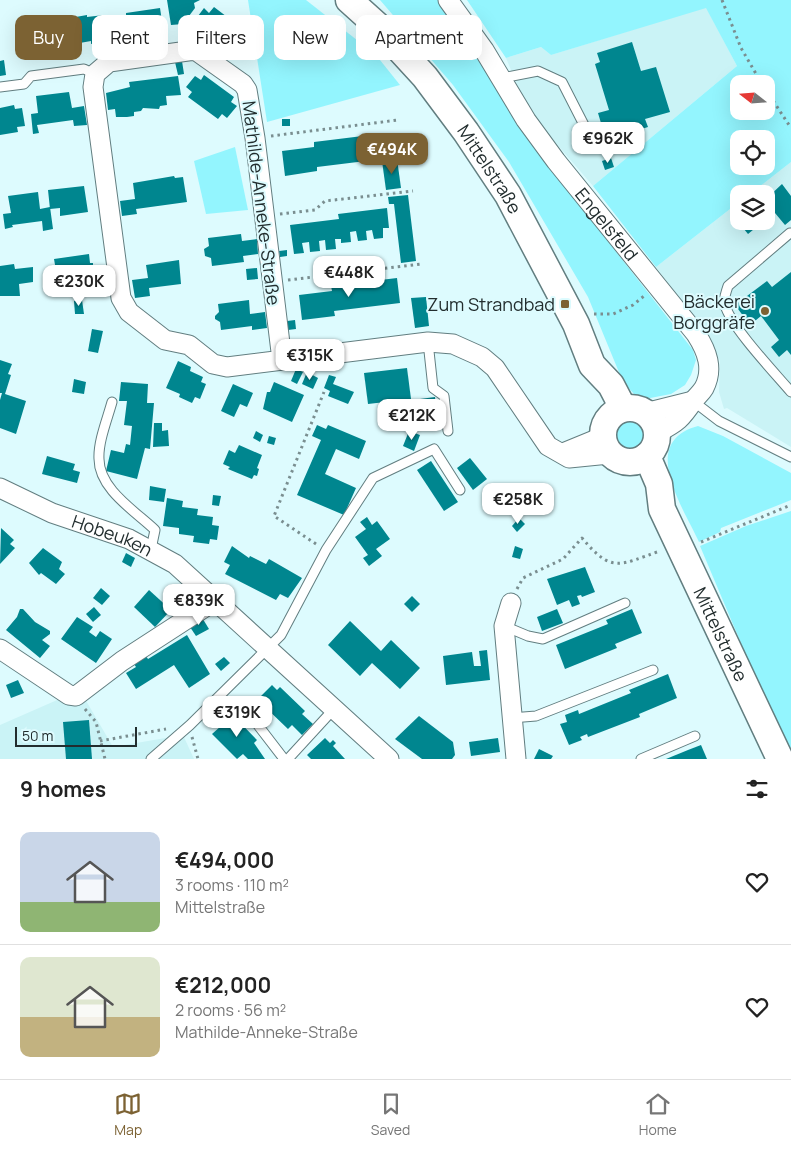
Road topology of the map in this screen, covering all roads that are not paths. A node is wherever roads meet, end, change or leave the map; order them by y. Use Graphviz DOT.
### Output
graph roads {
  1 [pos="349,0"];
  2 [pos="448,0"];
  3 [pos="95,74"];
  4 [pos="502,78"];
  5 [pos="0,87"];
  6 [pos="584,125"];
  7 [pos="790,233"];
  8 [pos="428,342"];
  9 [pos="282,360"];
  10 [pos="791,392"];
  11 [pos="693,401"];
  12 [pos="112,402"];
  13 [pos="448,431"];
  14 [pos="627,436"];
  15 [pos="791,457"];
  16 [pos="0,488"];
  17 [pos="460,490"];
  18 [pos="151,549"];
  19 [pos="216,600"];
  20 [pos="510,603"];
  21 [pos="625,603"];
  22 [pos="504,626"];
  23 [pos="0,649"];
  24 [pos="268,650"];
  25 [pos="654,670"];
  26 [pos="244,707"];
  27 [pos="333,710"];
  28 [pos="511,718"];
  29 [pos="695,736"];
  30 [pos="151,759"];
  31 [pos="286,759"];
  32 [pos="389,759"];
  33 [pos="516,759"];
  34 [pos="641,759"];
  35 [pos="780,759"];
  1 -- 14 [label="main road, Mittelstraße"];
  2 -- 4 [label="street, Engelsfeld"];
  3 -- 5 [label="lane"];
  3 -- 9 [label="street"];
  3 -- 9 [label="street, Mathilde-Anneke-Straße"];
  4 -- 6 [label="lane"];
  4 -- 11 [label="street, Engelsfeld"];
  7 -- 10 [label="lane"];
  8 -- 9 [label="street"];
  8 -- 13 [label="lane"];
  8 -- 14 [label="street"];
  11 -- 14 [label="street, Engelsfeld"];
  11 -- 15 [label="lane"];
  12 -- 18 [label="lane"];
  14 -- 35 [label="main road, Mittelstraße"];
  16 -- 18 [label="street, Hobeuken"];
  17 -- 24 [label="lane"];
  18 -- 19 [label="street, Hobeuken"];
  19 -- 23 [label="street"];
  19 -- 24 [label="street, Hobeuken"];
  20 -- 22 [label="street"];
  21 -- 22 [label="lane"];
  22 -- 28 [label="street"];
  24 -- 27 [label="street, Hobeuken"];
  24 -- 30 [label="lane"];
  25 -- 28 [label="lane"];
  26 -- 31 [label="lane"];
  27 -- 31 [label="lane"];
  27 -- 32 [label="street, Hobeuken"];
  28 -- 33 [label="street"];
  29 -- 34 [label="lane"];
}
